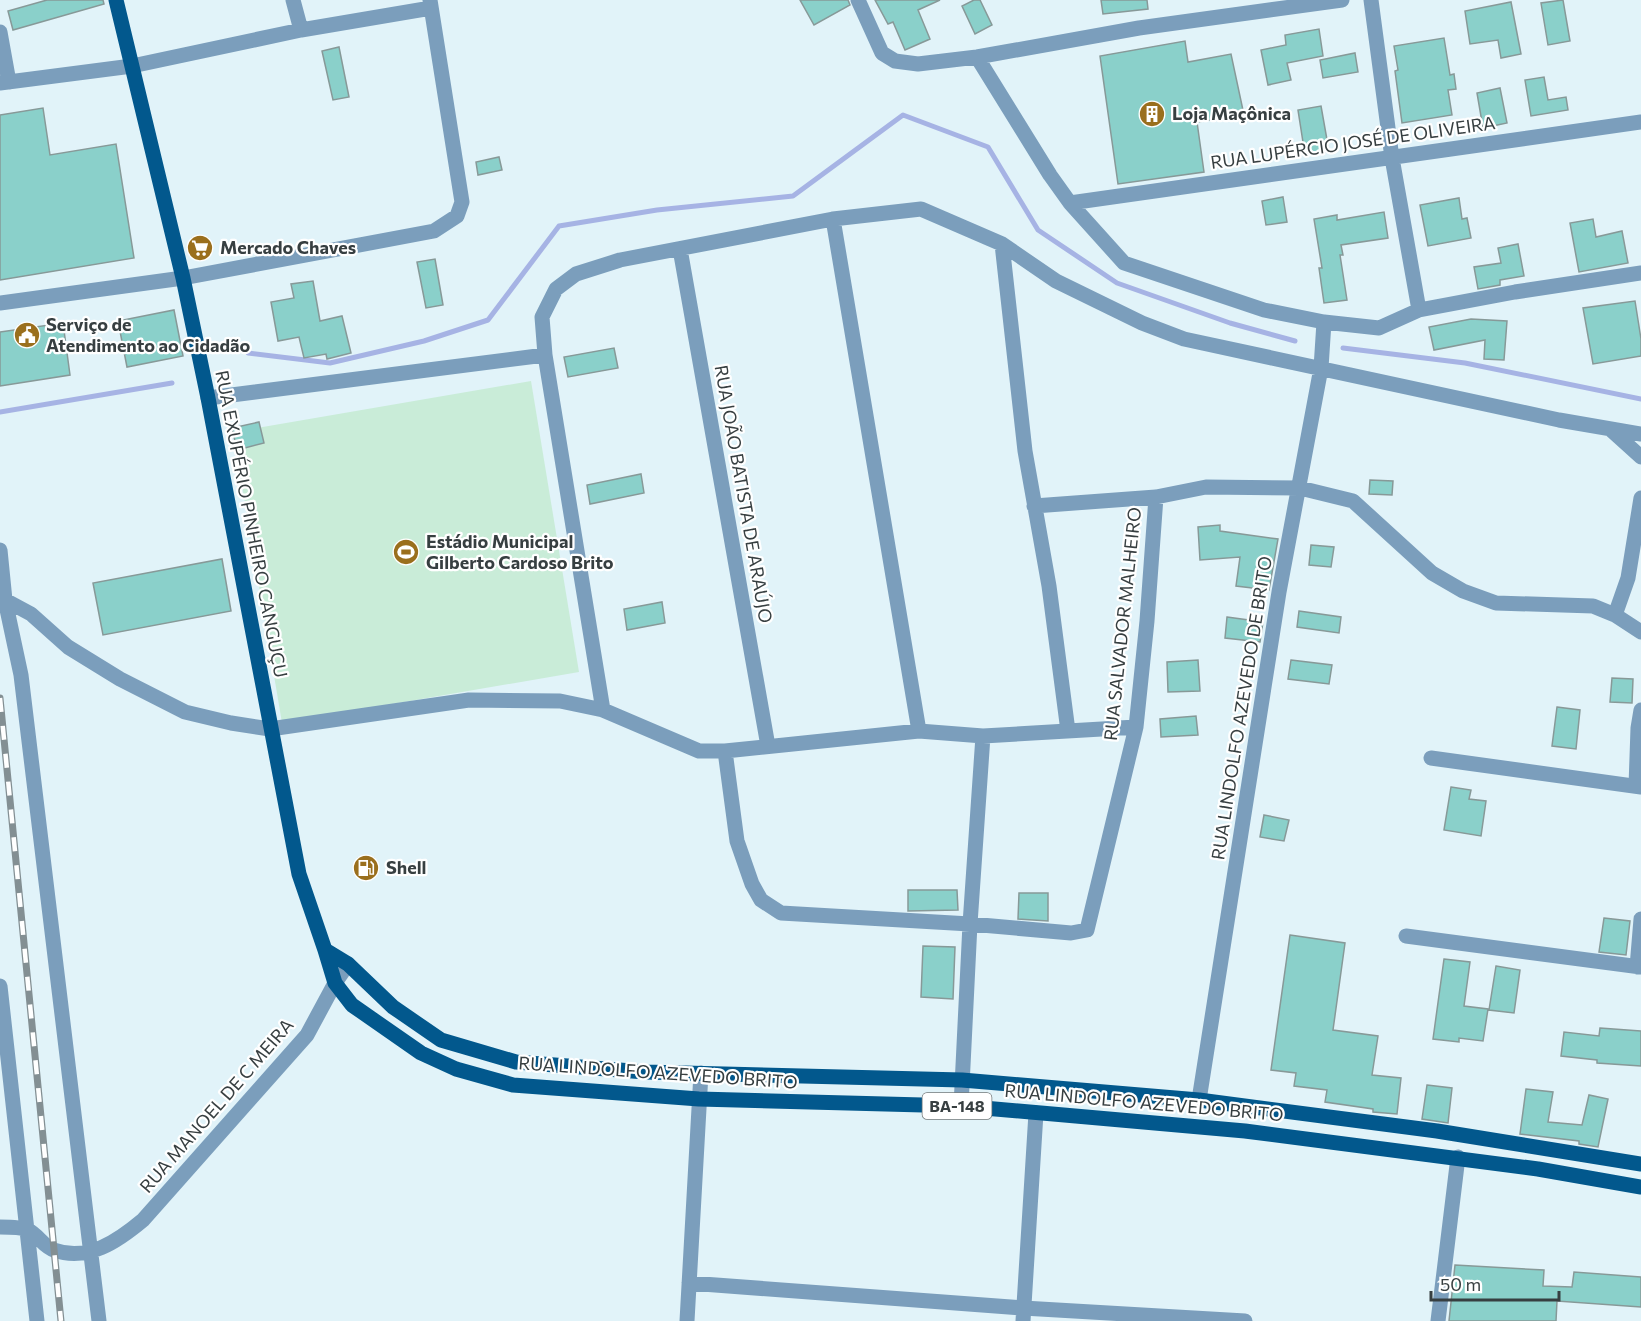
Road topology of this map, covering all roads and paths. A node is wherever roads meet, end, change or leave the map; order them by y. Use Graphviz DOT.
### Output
graph roads {
  1 [pos="116,0"];
  2 [pos="293,0"];
  3 [pos="858,0"];
  4 [pos="1342,0"];
  5 [pos="1371,0"];
  6 [pos="430,4"];
  7 [pos="301,30"];
  8 [pos="0,32"];
  9 [pos="977,57"];
  10 [pos="132,66"];
  11 [pos="5,83"];
  12 [pos="1641,122"];
  13 [pos="1392,158"];
  14 [pos="1070,204"];
  15 [pos="833,219"];
  16 [pos="1002,244"];
  17 [pos="680,249"];
  18 [pos="1641,273"];
  19 [pos="183,278"];
  20 [pos="0,303"];
  21 [pos="1419,310"];
  22 [pos="1324,322"];
  23 [pos="546,355"];
  24 [pos="1321,368"];
  25 [pos="208,398"];
  26 [pos="1609,428"];
  27 [pos="1641,434"];
  28 [pos="1641,457"];
  29 [pos="1300,488"];
  30 [pos="1156,497"];
  31 [pos="1641,498"];
  32 [pos="1034,506"];
  33 [pos="0,550"];
  34 [pos="1628,578"];
  35 [pos="1641,587"];
  36 [pos="3,600"];
  37 [pos="1615,615"];
  38 [pos="1641,632"];
  39 [pos="603,710"];
  40 [pos="1641,710"];
  41 [pos="1136,727"];
  42 [pos="270,729"];
  43 [pos="919,731"];
  44 [pos="1068,731"];
  45 [pos="983,736"];
  46 [pos="768,746"];
  47 [pos="724,751"];
  48 [pos="1431,758"];
  49 [pos="1639,786"];
  50 [pos="1641,920"];
  51 [pos="970,924"];
  52 [pos="1406,936"];
  53 [pos="325,950"];
  54 [pos="348,964"];
  55 [pos="1639,967"];
  56 [pos="335,983"];
  57 [pos="0,986"];
  58 [pos="701,1073"];
  59 [pos="962,1080"];
  60 [pos="699,1099"];
  61 [pos="1199,1100"];
  62 [pos="961,1106"];
  63 [pos="1036,1113"];
  64 [pos="1458,1158"];
  65 [pos="1641,1164"];
  66 [pos="1641,1186"];
  67 [pos="0,1227"];
  68 [pos="27,1230"];
  69 [pos="91,1252"];
  70 [pos="689,1283"];
  71 [pos="1023,1314"];
  72 [pos="37,1321"];
  73 [pos="99,1321"];
  74 [pos="687,1321"];
  75 [pos="1245,1321"];
  76 [pos="1438,1321"];
  1 -- 10 [label="main road, RUA EXUPÉRIO PINHEIRO CANGUÇU"];
  2 -- 7 [label="street"];
  3 -- 9 [label="street"];
  4 -- 9 [label="street"];
  5 -- 13 [label="street"];
  6 -- 7 [label="street"];
  6 -- 19 [label="street"];
  7 -- 10 [label="street"];
  8 -- 11 [label="street"];
  9 -- 14 [label="street"];
  10 -- 11 [label="street"];
  10 -- 19 [label="main road, RUA EXUPÉRIO PINHEIRO CANGUÇU"];
  12 -- 13 [label="street, RUA LUPÉRCIO JOSÉ DE OLIVEIRA"];
  13 -- 14 [label="street, RUA LUPÉRCIO JOSÉ DE OLIVEIRA"];
  13 -- 21 [label="street"];
  14 -- 22 [label="street"];
  15 -- 16 [label="street"];
  15 -- 17 [label="street"];
  15 -- 43 [label="street"];
  16 -- 24 [label="street"];
  16 -- 32 [label="street"];
  17 -- 23 [label="street"];
  17 -- 46 [label="street, RUA JOÃO BATISTA DE ARAÚJO"];
  18 -- 21 [label="street"];
  19 -- 20 [label="street"];
  19 -- 25 [label="main road, RUA EXUPÉRIO PINHEIRO CANGUÇU"];
  21 -- 22 [label="street"];
  22 -- 24 [label="street, RUA LINDOLFO AZEVEDO DE BRITO"];
  23 -- 25 [label="street"];
  23 -- 39 [label="street"];
  24 -- 26 [label="street"];
  24 -- 29 [label="street, RUA LINDOLFO AZEVEDO DE BRITO"];
  25 -- 42 [label="main road, RUA EXUPÉRIO PINHEIRO CANGUÇU"];
  26 -- 27 [label="street"];
  26 -- 28 [label="street"];
  29 -- 30 [label="street"];
  29 -- 37 [label="street"];
  29 -- 61 [label="street, RUA LINDOLFO AZEVEDO DE BRITO"];
  30 -- 32 [label="street"];
  30 -- 41 [label="street, RUA SALVADOR MALHEIRO"];
  31 -- 34 [label="street"];
  32 -- 44 [label="street"];
  33 -- 36 [label="street"];
  34 -- 35 [label="street"];
  34 -- 37 [label="street"];
  36 -- 42 [label="street"];
  36 -- 69 [label="street"];
  37 -- 38 [label="street"];
  39 -- 42 [label="street"];
  39 -- 47 [label="street"];
  40 -- 49 [label="street"];
  41 -- 44 [label="street"];
  41 -- 51 [label="street, RUA SALVADOR MALHEIRO"];
  42 -- 53 [label="main road, RUA EXUPÉRIO PINHEIRO CANGUÇU"];
  43 -- 45 [label="street"];
  43 -- 46 [label="street"];
  44 -- 45 [label="street"];
  45 -- 51 [label="street"];
  46 -- 47 [label="street"];
  47 -- 51 [label="street"];
  48 -- 49 [label="street"];
  50 -- 55 [label="street"];
  51 -- 59 [label="street"];
  52 -- 55 [label="street"];
  53 -- 54 [label="main road, RUA LINDOLFO AZEVEDO BRITO / BA-148"];
  53 -- 56 [label="main road, RUA LINDOLFO AZEVEDO BRITO / BA-148"];
  54 -- 56 [label="street, RUA MANOEL DE C MEIRA"];
  54 -- 58 [label="main road, RUA LINDOLFO AZEVEDO BRITO / BA-148"];
  56 -- 60 [label="main road, RUA LINDOLFO AZEVEDO BRITO / BA-148"];
  56 -- 69 [label="street, RUA MANOEL DE C MEIRA"];
  57 -- 68 [label="street"];
  58 -- 59 [label="main road, RUA LINDOLFO AZEVEDO BRITO / BA-148"];
  58 -- 60 [label="street"];
  59 -- 61 [label="main road, RUA LINDOLFO AZEVEDO BRITO / BA-148"];
  59 -- 62 [label="street"];
  60 -- 62 [label="main road, RUA LINDOLFO AZEVEDO BRITO / BA-148"];
  60 -- 70 [label="street"];
  61 -- 65 [label="main road, RUA LINDOLFO AZEVEDO BRITO / BA-148"];
  62 -- 63 [label="main road, RUA LINDOLFO AZEVEDO BRITO / BA-148"];
  63 -- 64 [label="main road, RUA LINDOLFO AZEVEDO BRITO / BA-148"];
  63 -- 71 [label="street"];
  64 -- 66 [label="main road, RUA LINDOLFO AZEVEDO BRITO / BA-148"];
  64 -- 76 [label="street"];
  67 -- 68 [label="street"];
  68 -- 69 [label="street"];
  68 -- 72 [label="street"];
  69 -- 73 [label="street"];
  70 -- 71 [label="street"];
  70 -- 74 [label="street"];
  71 -- 75 [label="street"];
}
